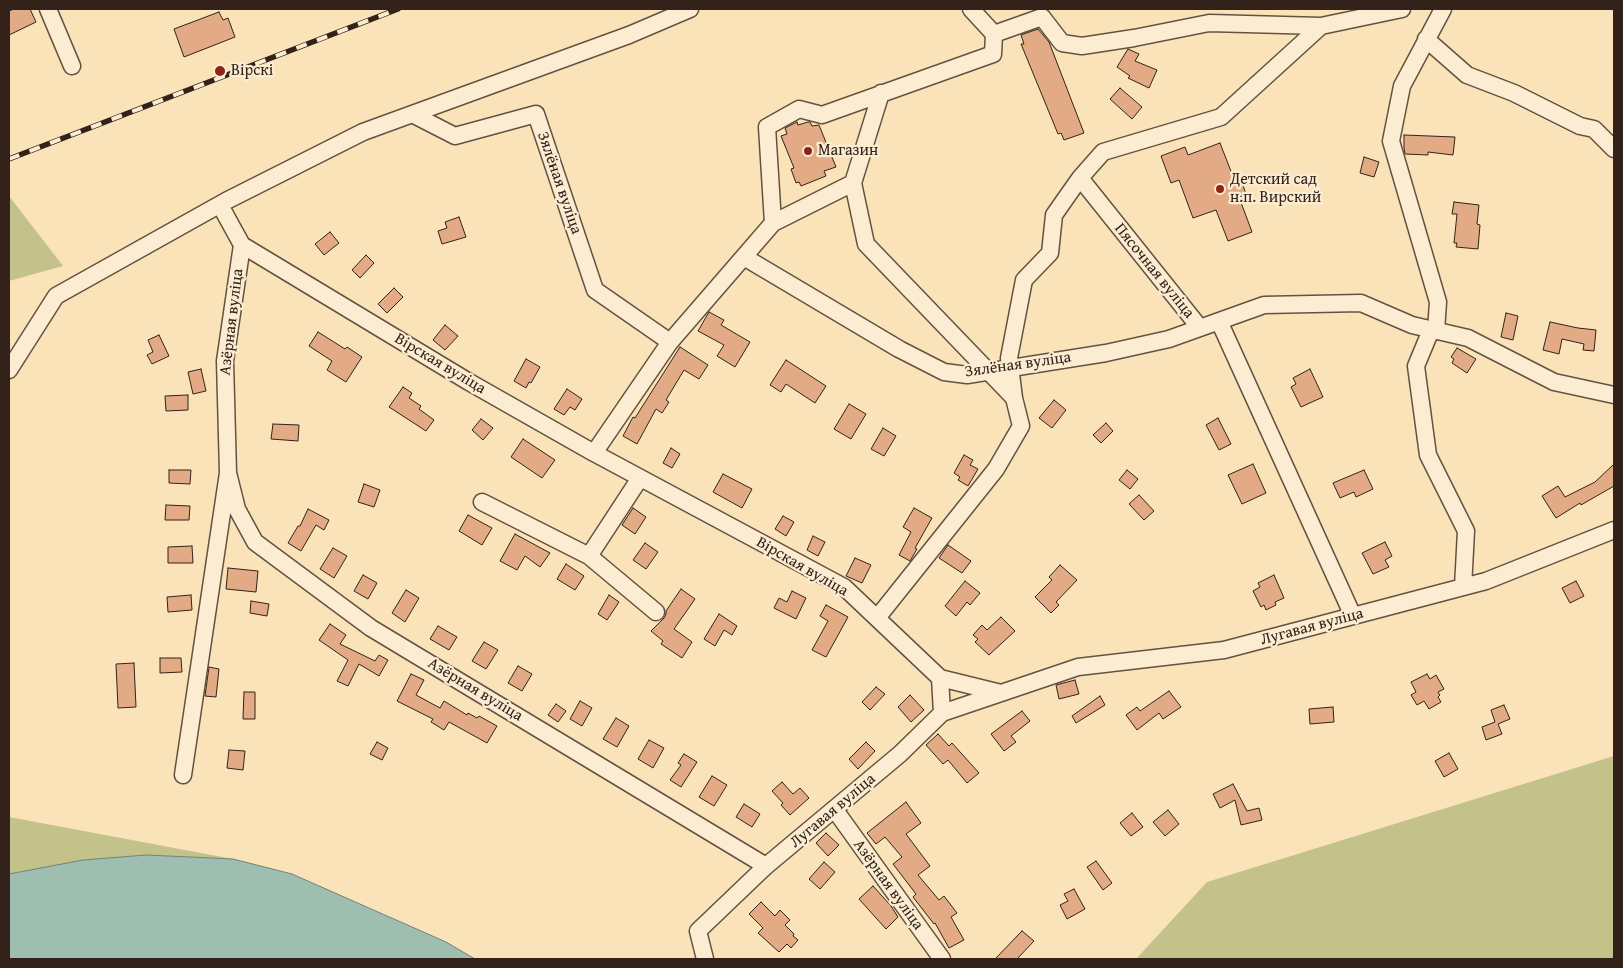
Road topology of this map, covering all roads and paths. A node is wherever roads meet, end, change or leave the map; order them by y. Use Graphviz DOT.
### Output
graph roads {
  1 [pos="48,9"];
  2 [pos="690,9"];
  3 [pos="971,9"];
  4 [pos="1402,9"];
  5 [pos="1442,9"];
  6 [pos="1321,26"];
  7 [pos="994,34"];
  8 [pos="1426,39"];
  9 [pos="72,66"];
  10 [pos="881,94"];
  11 [pos="412,114"];
  12 [pos="1614,149"];
  13 [pos="1080,178"];
  14 [pos="853,183"];
  15 [pos="220,206"];
  16 [pos="773,223"];
  17 [pos="242,245"];
  18 [pos="744,257"];
  19 [pos="1219,321"];
  20 [pos="1200,328"];
  21 [pos="1433,330"];
  22 [pos="670,342"];
  23 [pos="1010,368"];
  24 [pos="9,370"];
  25 [pos="988,372"];
  26 [pos="1614,395"];
  27 [pos="1014,398"];
  28 [pos="594,453"];
  29 [pos="228,473"];
  30 [pos="640,478"];
  31 [pos="482,502"];
  32 [pos="1614,530"];
  33 [pos="588,556"];
  34 [pos="1463,587"];
  35 [pos="656,612"];
  36 [pos="1353,616"];
  37 [pos="877,618"];
  38 [pos="940,678"];
  39 [pos="1001,693"];
  40 [pos="942,713"];
  41 [pos="183,775"];
  42 [pos="835,810"];
  43 [pos="766,866"];
  44 [pos="705,959"];
  45 [pos="942,959"];
  1 -- 9 [label="street"];
  2 -- 11 [label="street"];
  3 -- 7 [label="street"];
  4 -- 6 [label="street"];
  5 -- 8 [label="street"];
  6 -- 7 [label="street"];
  6 -- 13 [label="street"];
  7 -- 10 [label="street"];
  8 -- 12 [label="street"];
  8 -- 21 [label="street"];
  10 -- 14 [label="street"];
  10 -- 16 [label="street"];
  11 -- 15 [label="street"];
  11 -- 22 [label="street, Зялёная вуліца"];
  13 -- 20 [label="street, Пясочная вуліца"];
  13 -- 23 [label="street"];
  14 -- 16 [label="street"];
  14 -- 25 [label="street"];
  15 -- 17 [label="street, Азёрная вуліца"];
  15 -- 24 [label="street"];
  16 -- 18 [label="street"];
  17 -- 28 [label="street, Вірская вуліца"];
  17 -- 29 [label="street, Азёрная вуліца"];
  18 -- 22 [label="street"];
  18 -- 25 [label="street, Зялёная вуліца"];
  19 -- 20 [label="street, Пясочная вуліца"];
  19 -- 21 [label="street, Пясочная вуліца"];
  19 -- 36 [label="street"];
  20 -- 23 [label="street, Зялёная вуліца"];
  21 -- 26 [label="street, Пясочная вуліца"];
  21 -- 34 [label="street"];
  22 -- 28 [label="street"];
  23 -- 25 [label="street, Зялёная вуліца"];
  23 -- 27 [label="street"];
  25 -- 27 [label="street"];
  27 -- 37 [label="street"];
  28 -- 30 [label="street, Вірская вуліца"];
  29 -- 41 [label="street, Азёрная вуліца"];
  29 -- 43 [label="street, Азёрная вуліца"];
  30 -- 33 [label="street"];
  30 -- 37 [label="street, Вірская вуліца"];
  31 -- 33 [label="street"];
  32 -- 34 [label="street, Лугавая вуліца"];
  33 -- 35 [label="street"];
  34 -- 36 [label="street, Лугавая вуліца"];
  36 -- 39 [label="street, Лугавая вуліца"];
  37 -- 38 [label="street, Вірская вуліца"];
  38 -- 39 [label="street"];
  38 -- 40 [label="street"];
  39 -- 40 [label="street, Лугавая вуліца"];
  40 -- 42 [label="street, Лугавая вуліца"];
  42 -- 43 [label="street, Лугавая вуліца"];
  42 -- 45 [label="street, Азёрная вуліца"];
  43 -- 44 [label="street, Лугавая вуліца"];
}
